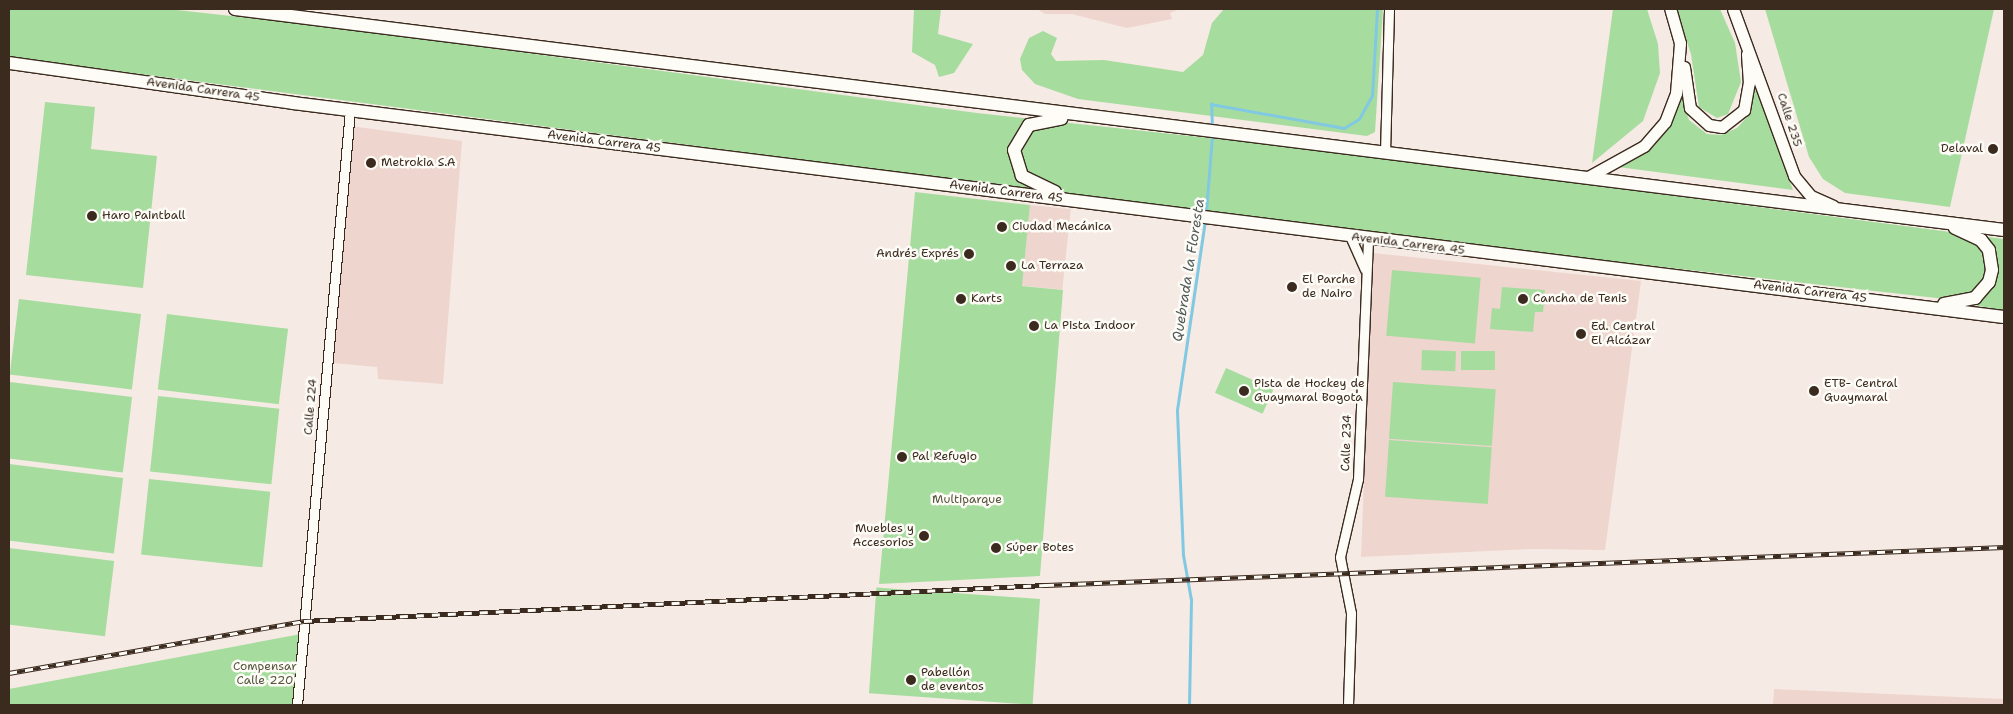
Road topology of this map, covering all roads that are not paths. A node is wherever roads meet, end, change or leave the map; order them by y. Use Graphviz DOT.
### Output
graph roads {
  1 [pos="235,9"];
  2 [pos="1389,9"];
  3 [pos="1670,9"];
  4 [pos="1733,9"];
  5 [pos="1744,35"];
  6 [pos="1680,43"];
  7 [pos="9,63"];
  8 [pos="350,110"];
  9 [pos="1123,120"];
  10 [pos="1385,153"];
  11 [pos="1588,177"];
  12 [pos="1106,204"];
  13 [pos="1849,210"];
  14 [pos="1941,222"];
  15 [pos="2004,230"];
  16 [pos="1350,236"];
  17 [pos="1368,239"];
  18 [pos="1366,272"];
  19 [pos="1912,305"];
  20 [pos="2004,317"];
  21 [pos="297,705"];
  22 [pos="1348,705"];
  1 -- 9 [label="highway"];
  2 -- 10 [label="street"];
  3 -- 6 [label="main road"];
  4 -- 5 [label="main road, Calle 235"];
  5 -- 6 [label="main road"];
  5 -- 13 [label="main road, Calle 235"];
  6 -- 11 [label="main road"];
  7 -- 8 [label="highway, Avenida Carrera 45"];
  8 -- 12 [label="highway, Avenida Carrera 45"];
  8 -- 21 [label="street, Calle 224"];
  9 -- 10 [label="highway"];
  9 -- 12 [label="highway"];
  10 -- 11 [label="highway"];
  11 -- 13 [label="highway"];
  12 -- 16 [label="highway, Avenida Carrera 45"];
  13 -- 14 [label="highway"];
  14 -- 15 [label="highway"];
  14 -- 19 [label="highway"];
  16 -- 17 [label="highway, Avenida Carrera 45"];
  16 -- 18 [label="street"];
  17 -- 18 [label="street, Calle 234"];
  17 -- 19 [label="highway, Avenida Carrera 45"];
  18 -- 22 [label="street, Calle 234"];
  19 -- 20 [label="highway, Avenida Carrera 45"];
}
